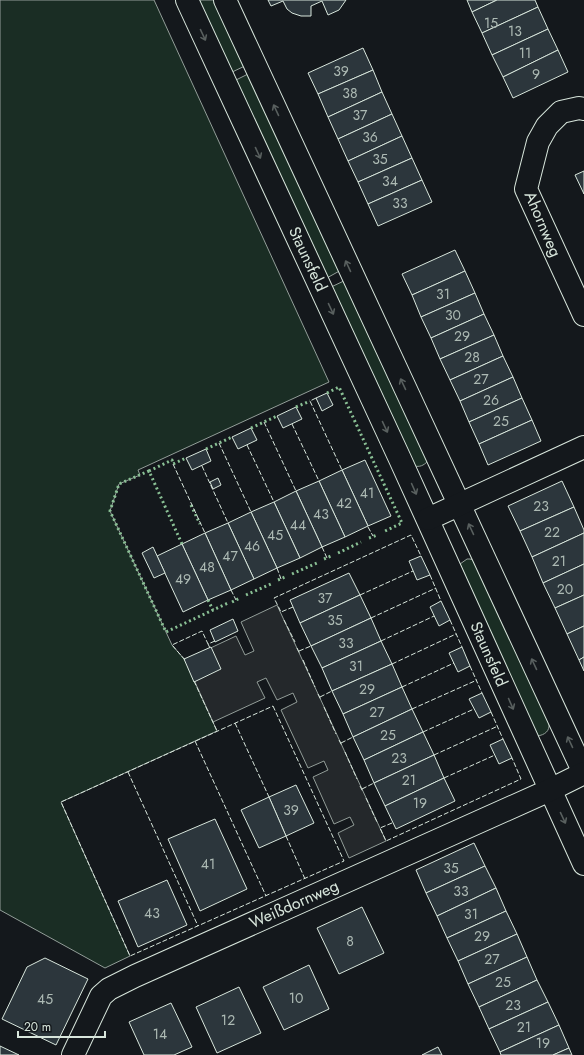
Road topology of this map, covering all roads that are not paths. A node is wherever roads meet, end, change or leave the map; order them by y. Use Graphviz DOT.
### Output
graph roads {
  1 [pos="187,0"];
  2 [pos="225,0"];
  3 [pos="584,109"];
  4 [pos="584,315"];
  5 [pos="584,448"];
  6 [pos="460,504"];
  7 [pos="428,519"];
  8 [pos="584,773"];
  9 [pos="550,790"];
  10 [pos="584,864"];
  11 [pos="73,1055"];
  1 -- 7 [label="street, Staunsfeld, one-way"];
  6 -- 2 [label="street, Staunsfeld, one-way"];
  3 -- 4 [label="street, Ahornweg"];
  5 -- 6 [label="street"];
  6 -- 7 [label="street"];
  8 -- 6 [label="street, Staunsfeld, one-way"];
  7 -- 9 [label="street, Staunsfeld, one-way"];
  8 -- 9 [label="street, Staunsfeld"];
  9 -- 10 [label="street, Staunsfeld, one-way"];
  9 -- 11 [label="street, Weißdornweg"];
}
